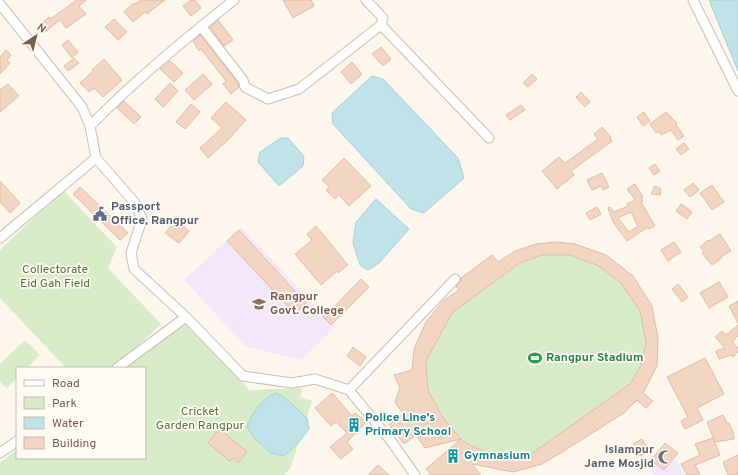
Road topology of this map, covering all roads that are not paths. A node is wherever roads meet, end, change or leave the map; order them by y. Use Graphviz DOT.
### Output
graph roads {
  1 [pos="234,0"];
  2 [pos="366,0"];
  3 [pos="692,0"];
  4 [pos="0,4"];
  5 [pos="381,25"];
  6 [pos="201,26"];
  7 [pos="738,91"];
  8 [pos="90,126"];
  9 [pos="489,138"];
  10 [pos="96,158"];
  11 [pos="0,238"];
  12 [pos="455,279"];
  13 [pos="186,317"];
  14 [pos="118,367"];
  15 [pos="349,390"];
  16 [pos="16,442"];
  17 [pos="0,453"];
  18 [pos="415,475"];
  1 -- 6 [label="street"];
  2 -- 5 [label="street"];
  3 -- 7 [label="street"];
  4 -- 8 [label="street"];
  5 -- 6 [label="street"];
  5 -- 9 [label="street"];
  6 -- 8 [label="street"];
  8 -- 10 [label="street"];
  10 -- 11 [label="street"];
  10 -- 13 [label="street"];
  12 -- 15 [label="street"];
  13 -- 14 [label="street"];
  13 -- 15 [label="street"];
  15 -- 18 [label="street"];
  16 -- 17 [label="street"];
}
